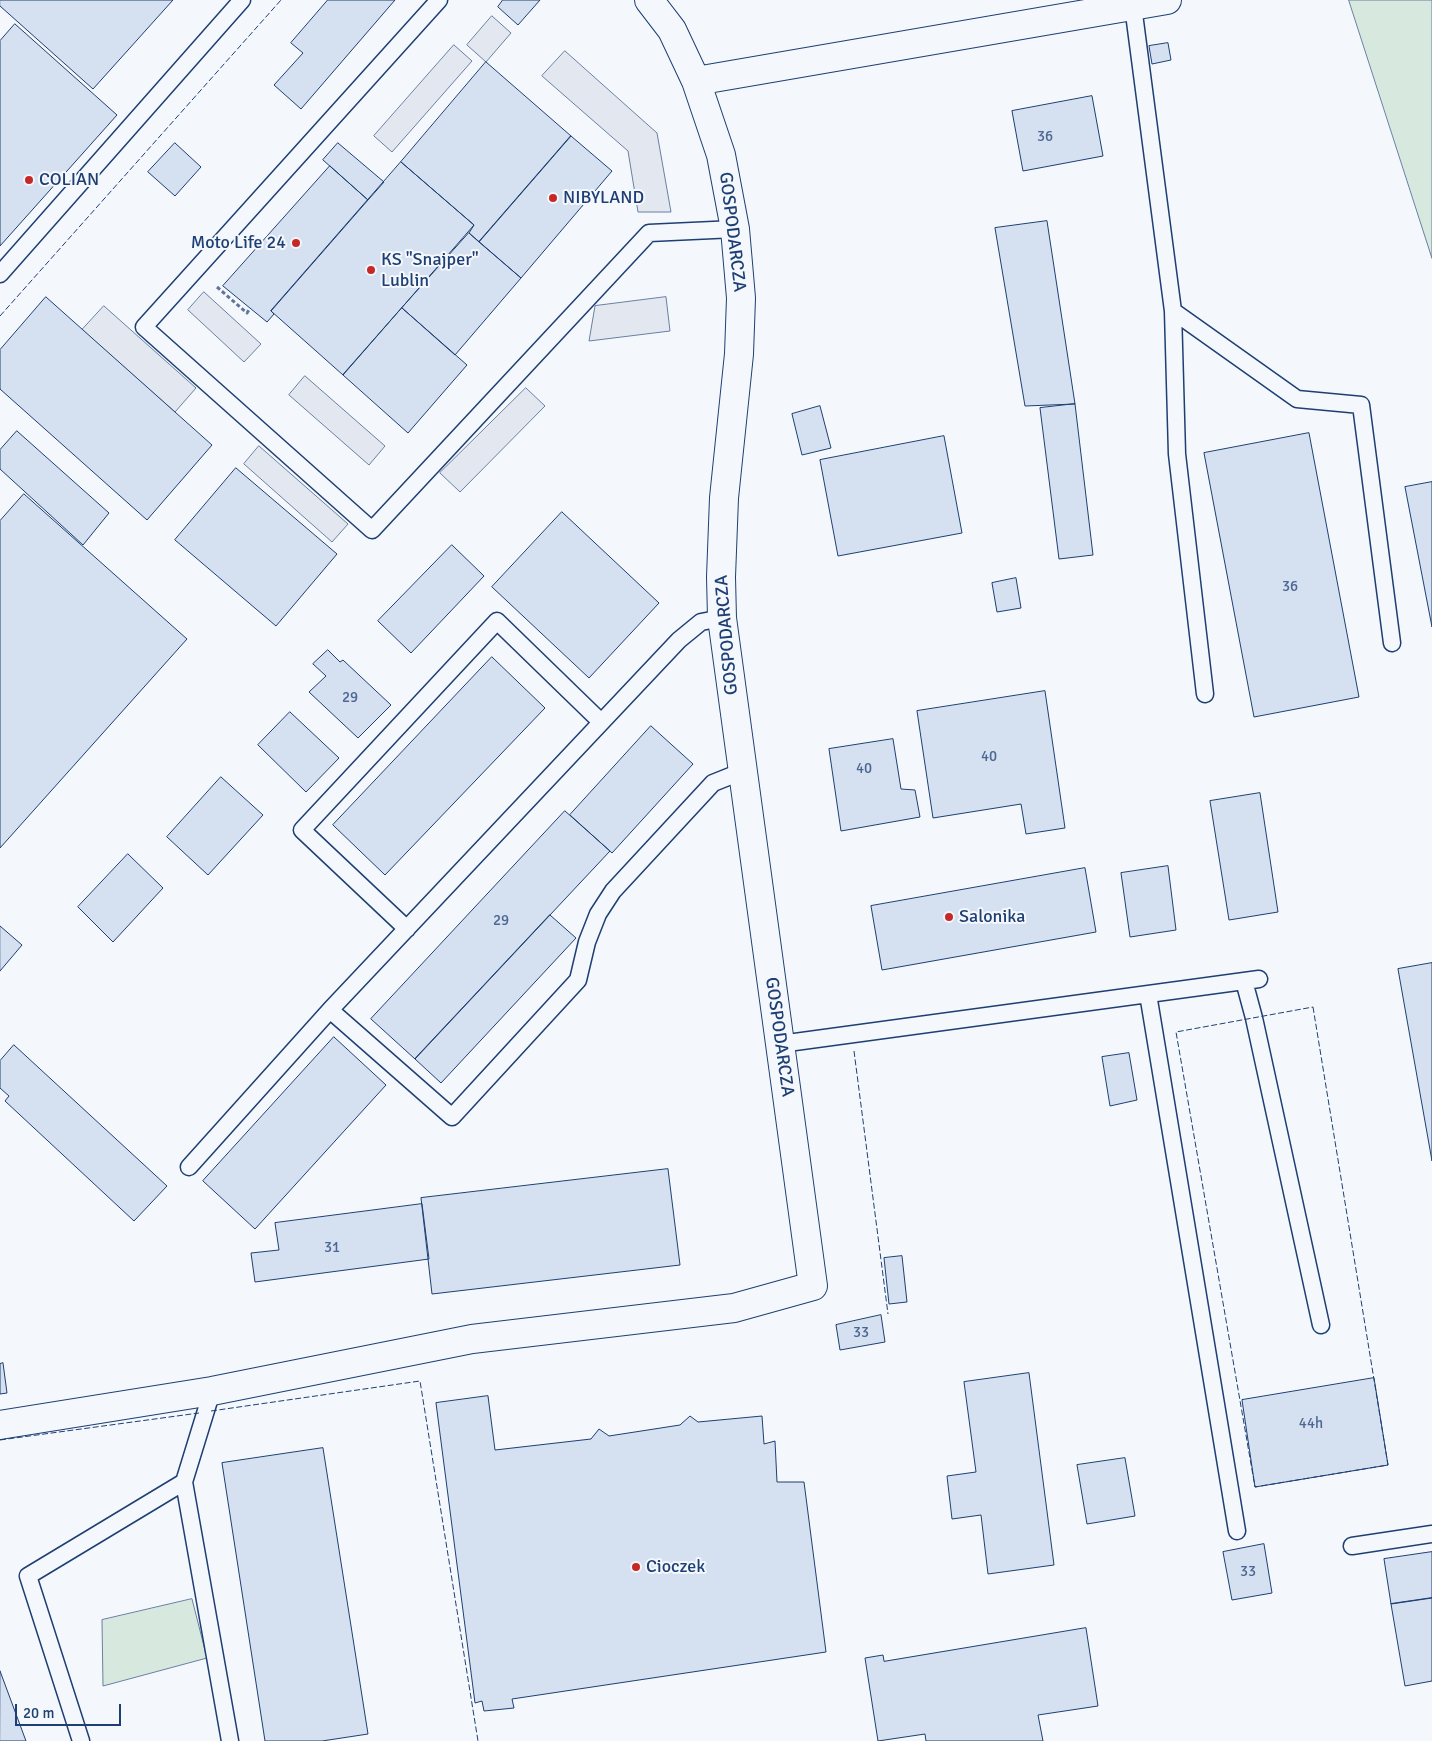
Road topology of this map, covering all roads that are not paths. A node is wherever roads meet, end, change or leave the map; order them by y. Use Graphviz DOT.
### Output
graph roads {
  1 [pos="242,0"];
  2 [pos="439,0"];
  3 [pos="649,0"];
  4 [pos="1167,0"];
  5 [pos="1133,6"];
  6 [pos="696,81"];
  7 [pos="735,229"];
  8 [pos="0,274"];
  9 [pos="1172,311"];
  10 [pos="722,618"];
  11 [pos="1392,643"];
  12 [pos="1205,694"];
  13 [pos="601,722"];
  14 [pos="743,771"];
  15 [pos="407,929"];
  16 [pos="1148,994"];
  17 [pos="330,1010"];
  18 [pos="780,1044"];
  19 [pos="189,1167"];
  20 [pos="1321,1325"];
  21 [pos="212,1391"];
  22 [pos="0,1425"];
  23 [pos="184,1482"];
  24 [pos="1237,1531"];
  25 [pos="1432,1534"];
  26 [pos="1352,1546"];
  27 [pos="81,1741"];
  28 [pos="230,1741"];
  1 -- 8 [label="lane"];
  2 -- 7 [label="lane"];
  3 -- 6 [label="street, GOSPODARCZA"];
  4 -- 5 [label="street"];
  5 -- 6 [label="street"];
  5 -- 9 [label="lane"];
  6 -- 7 [label="street, GOSPODARCZA"];
  7 -- 10 [label="street, GOSPODARCZA"];
  9 -- 11 [label="lane"];
  9 -- 12 [label="lane"];
  10 -- 13 [label="lane"];
  10 -- 14 [label="street, GOSPODARCZA"];
  13 -- 15 [label="lane"];
  13 -- 15 [label="lane"];
  14 -- 17 [label="lane"];
  14 -- 18 [label="street, GOSPODARCZA"];
  15 -- 17 [label="lane"];
  16 -- 18 [label="lane"];
  16 -- 20 [label="lane"];
  16 -- 24 [label="lane"];
  17 -- 19 [label="lane"];
  18 -- 21 [label="street, GOSPODARCZA"];
  21 -- 22 [label="street"];
  21 -- 23 [label="lane"];
  23 -- 27 [label="lane"];
  23 -- 28 [label="lane"];
  25 -- 26 [label="lane"];
}
